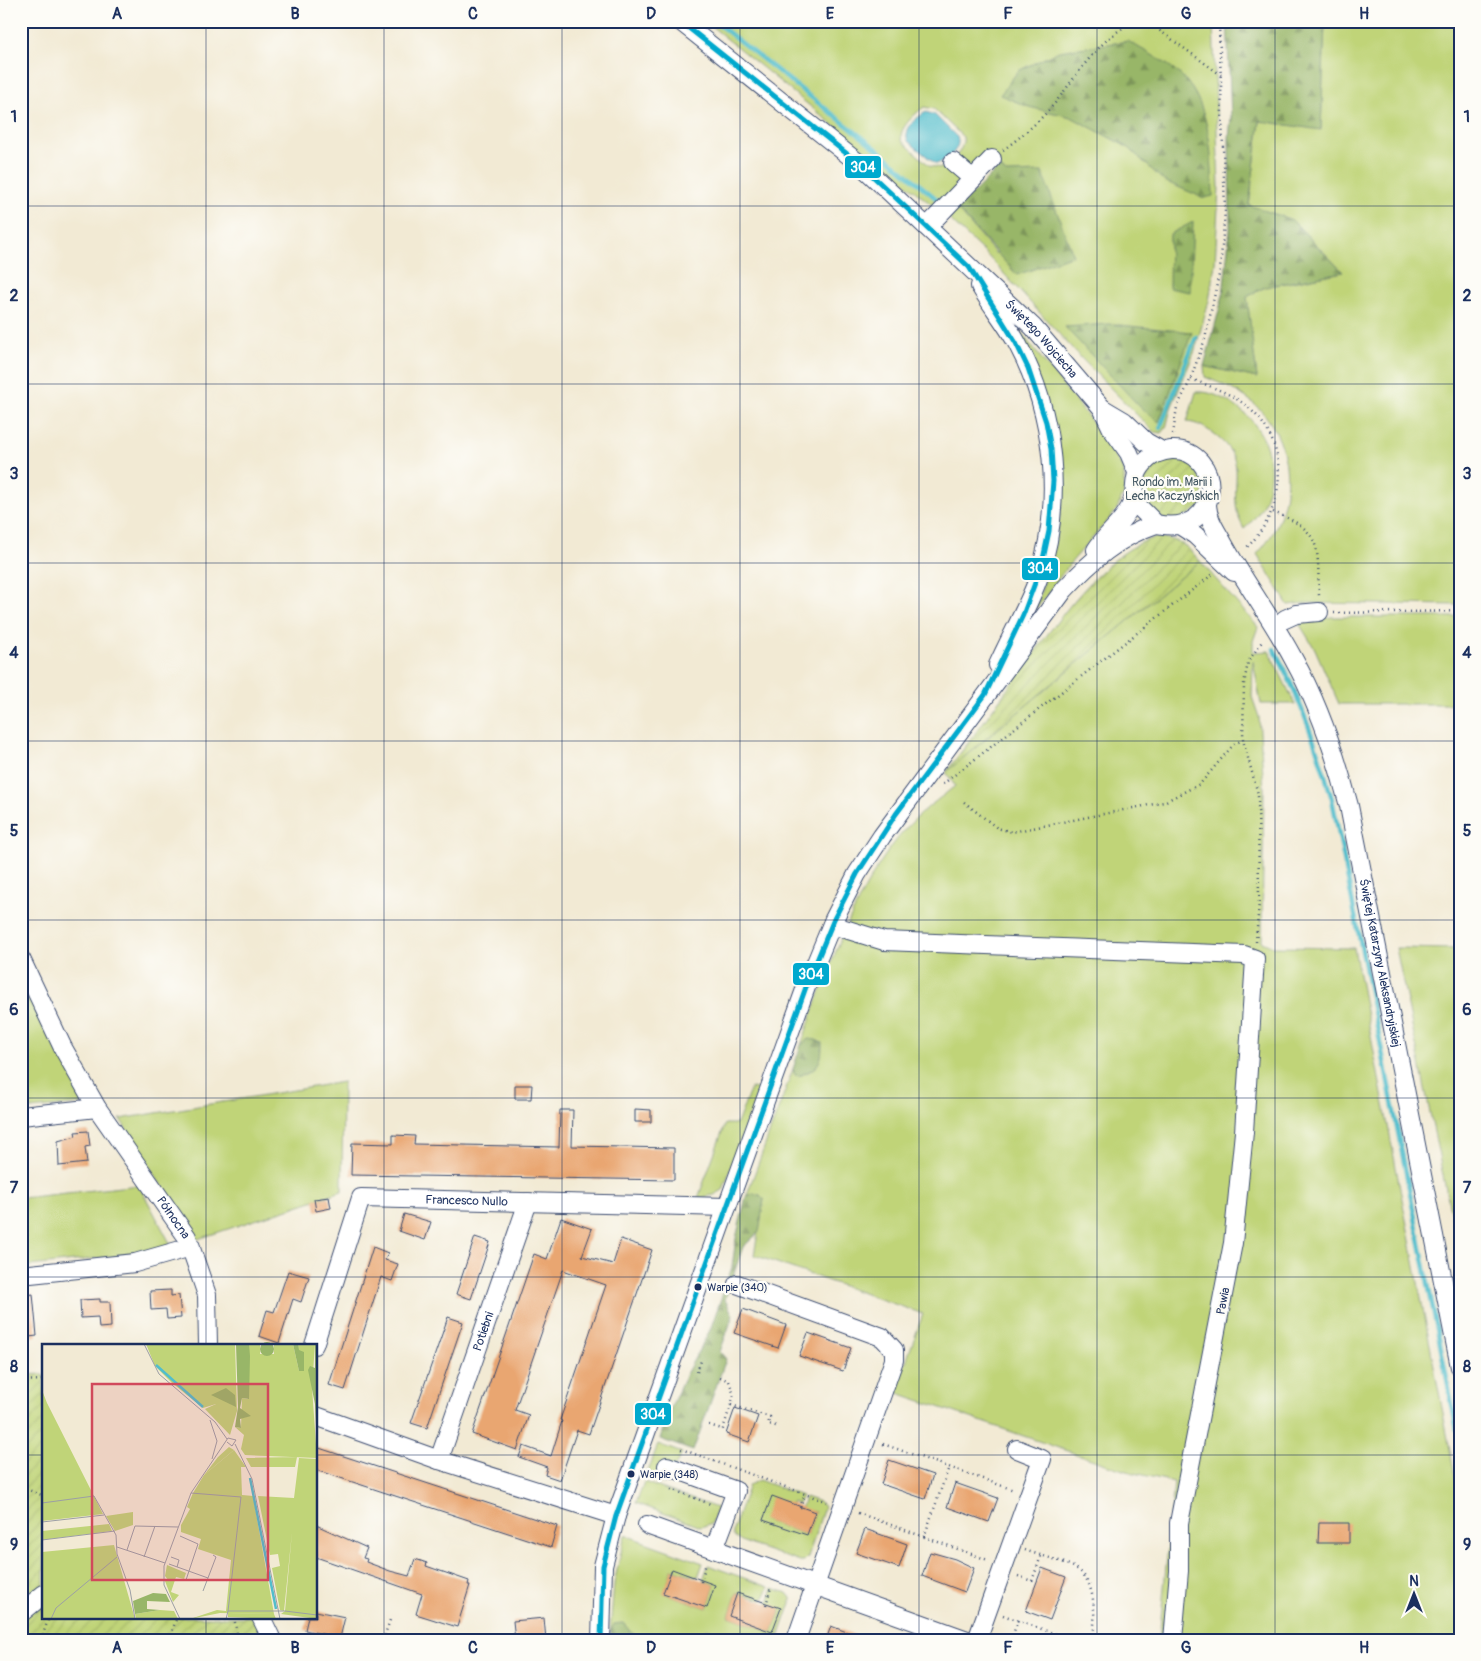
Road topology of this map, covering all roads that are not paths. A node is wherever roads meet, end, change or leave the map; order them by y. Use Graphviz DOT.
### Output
graph roads {
  1 [pos="680,21"];
  2 [pos="992,159"];
  3 [pos="953,162"];
  4 [pos="972,179"];
  5 [pos="927,227"];
  6 [pos="969,267"];
  7 [pos="1102,408"];
  8 [pos="1168,445"];
  9 [pos="1137,472"];
  10 [pos="1134,495"];
  11 [pos="1207,505"];
  12 [pos="1156,524"];
  13 [pos="1181,526"];
  14 [pos="1086,566"];
  15 [pos="1243,580"];
  16 [pos="1320,612"];
  17 [pos="1280,622"];
  18 [pos="985,695"];
  19 [pos="832,925"];
  20 [pos="21,959"];
  21 [pos="97,1108"];
  22 [pos="21,1116"];
  23 [pos="528,1202"];
  24 [pos="727,1207"];
  25 [pos="191,1247"];
  26 [pos="21,1275"];
  27 [pos="738,1284"];
  28 [pos="208,1344"];
  29 [pos="314,1344"];
  30 [pos="1460,1367"];
  31 [pos="318,1417"];
  32 [pos="1017,1449"];
  33 [pos="439,1460"];
  34 [pos="667,1466"];
  35 [pos="616,1516"];
  36 [pos="647,1525"];
  37 [pos="715,1557"];
  38 [pos="814,1585"];
  39 [pos="42,1596"];
  40 [pos="21,1613"];
  41 [pos="261,1618"];
  42 [pos="272,1640"];
  43 [pos="601,1640"];
  44 [pos="796,1640"];
  45 [pos="967,1640"];
  46 [pos="977,1640"];
  47 [pos="1173,1640"];
  1 -- 5 [label="street, Świętego Wojciecha"];
  2 -- 4 [label="street"];
  3 -- 4 [label="street"];
  4 -- 5 [label="street"];
  5 -- 6 [label="street, Świętego Wojciecha"];
  6 -- 7 [label="street, Świętego Wojciecha"];
  6 -- 18 [label="street"];
  7 -- 8 [label="street, Świętego Wojciecha"];
  7 -- 9 [label="street, Świętego Wojciecha"];
  8 -- 9 [label="street"];
  8 -- 11 [label="street"];
  9 -- 10 [label="street"];
  10 -- 12 [label="street"];
  10 -- 14 [label="street"];
  11 -- 13 [label="street"];
  11 -- 15 [label="street, Świętej Katarzyny Aleksandryjskiej"];
  12 -- 13 [label="street"];
  12 -- 14 [label="street"];
  13 -- 15 [label="street, Świętej Katarzyny Aleksandryjskiej"];
  14 -- 18 [label="street"];
  15 -- 17 [label="street, Świętej Katarzyny Aleksandryjskiej"];
  16 -- 17 [label="street"];
  17 -- 30 [label="street, Świętej Katarzyny Aleksandryjskiej"];
  18 -- 19 [label="street"];
  19 -- 24 [label="street"];
  19 -- 47 [label="street, Pawia"];
  20 -- 21 [label="street, Północna"];
  21 -- 22 [label="street"];
  21 -- 25 [label="street, Północna"];
  23 -- 24 [label="street, Francesco Nullo"];
  23 -- 29 [label="street, Francesco Nullo"];
  23 -- 33 [label="street, Potiebni"];
  24 -- 35 [label="street"];
  25 -- 26 [label="street"];
  25 -- 28 [label="street, Północna"];
  27 -- 38 [label="street"];
  31 -- 33 [label="street"];
  32 -- 46 [label="street"];
  33 -- 35 [label="street"];
  34 -- 37 [label="street"];
  35 -- 43 [label="street"];
  36 -- 37 [label="street"];
  37 -- 38 [label="street"];
  38 -- 44 [label="street"];
  38 -- 45 [label="street"];
  39 -- 40 [label="street"];
  41 -- 42 [label="street"];
}
